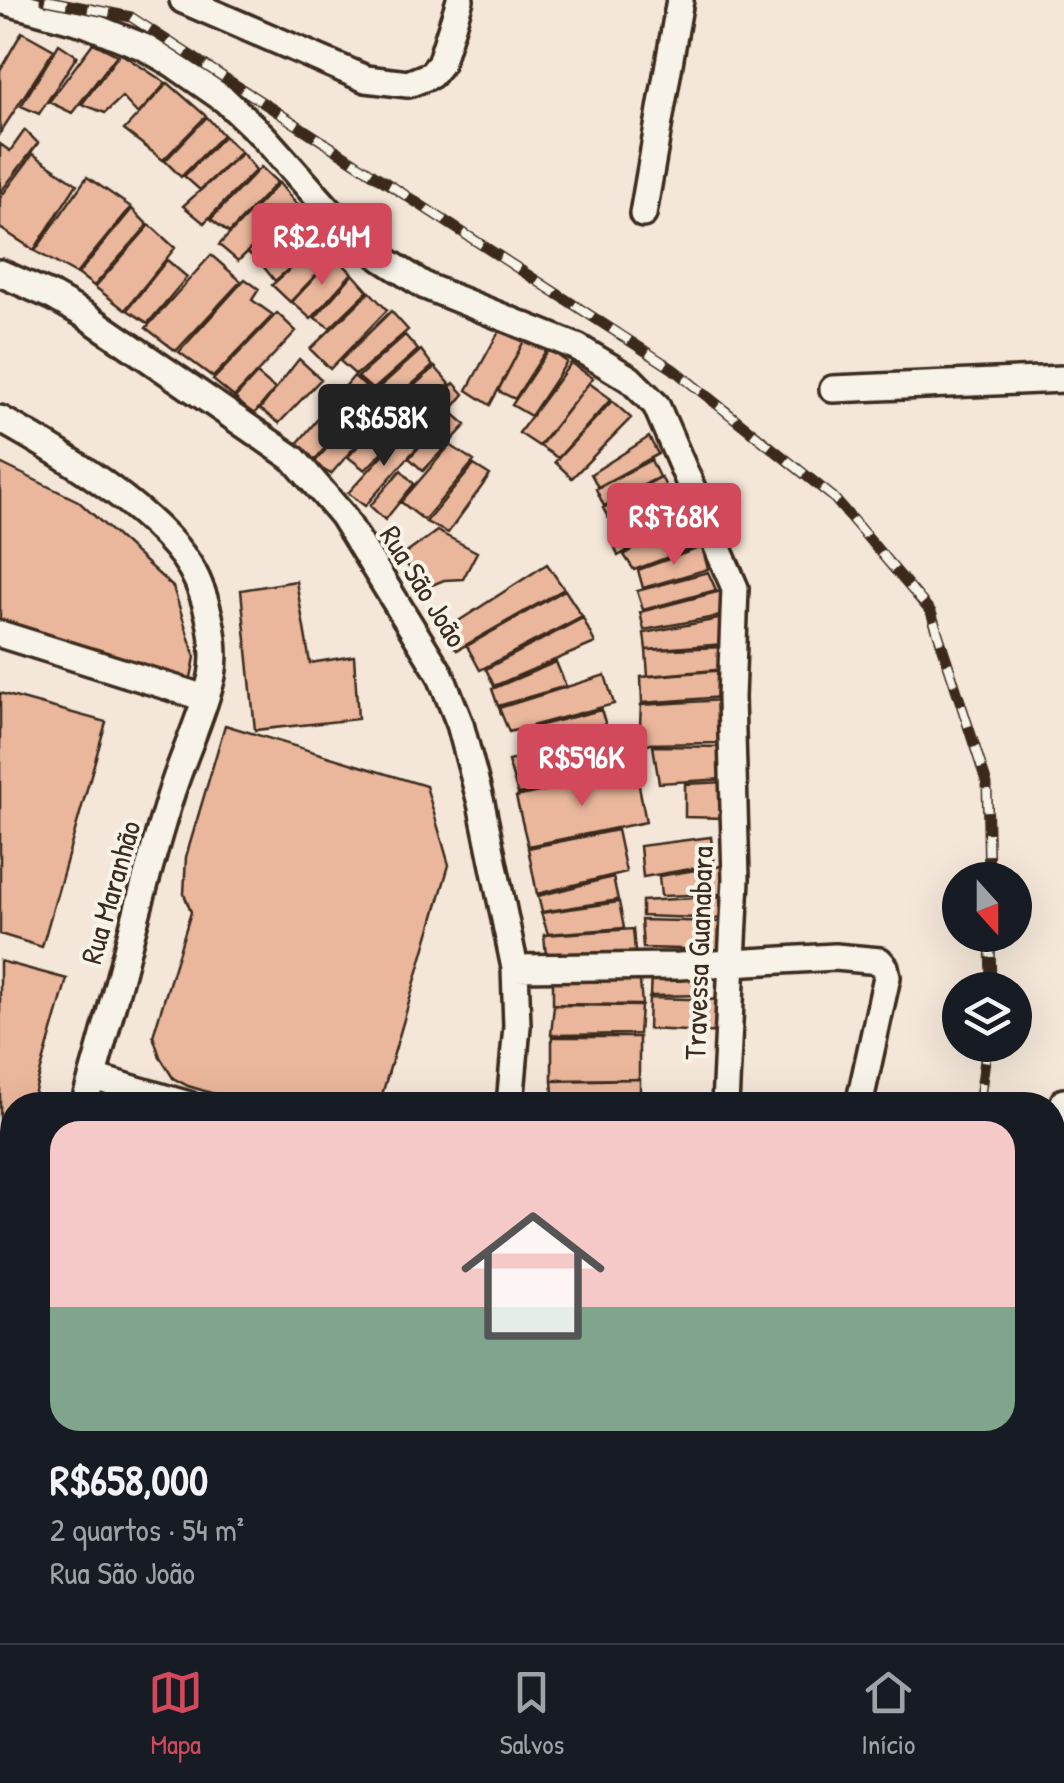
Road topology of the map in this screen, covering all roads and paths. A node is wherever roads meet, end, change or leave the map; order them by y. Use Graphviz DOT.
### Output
graph roads {
  1 [pos="0,0"];
  2 [pos="183,0"];
  3 [pos="460,0"];
  4 [pos="680,0"];
  5 [pos="643,214"];
  6 [pos="0,274"];
  7 [pos="1064,380"];
  8 [pos="833,389"];
  9 [pos="0,419"];
  10 [pos="0,634"];
  11 [pos="205,698"];
  12 [pos="732,964"];
  13 [pos="516,968"];
  14 [pos="93,1076"];
  15 [pos="88,1092"];
  16 [pos="146,1092"];
  17 [pos="511,1092"];
  18 [pos="726,1092"];
  19 [pos="862,1092"];
  1 -- 12 [label="street, Travessa Guanabara"];
  2 -- 3 [label="street"];
  4 -- 5 [label="street"];
  6 -- 13 [label="street, Rua São João"];
  7 -- 8 [label="street"];
  9 -- 11 [label="street, Rua Maranhão"];
  10 -- 11 [label="street"];
  11 -- 14 [label="street, Rua Maranhão"];
  12 -- 13 [label="street"];
  12 -- 18 [label="street, Travessa Guanabara"];
  12 -- 19 [label="street"];
  13 -- 17 [label="street, Rua São João"];
  14 -- 15 [label="street, Rua Maranhão"];
  14 -- 16 [label="street"];
}
